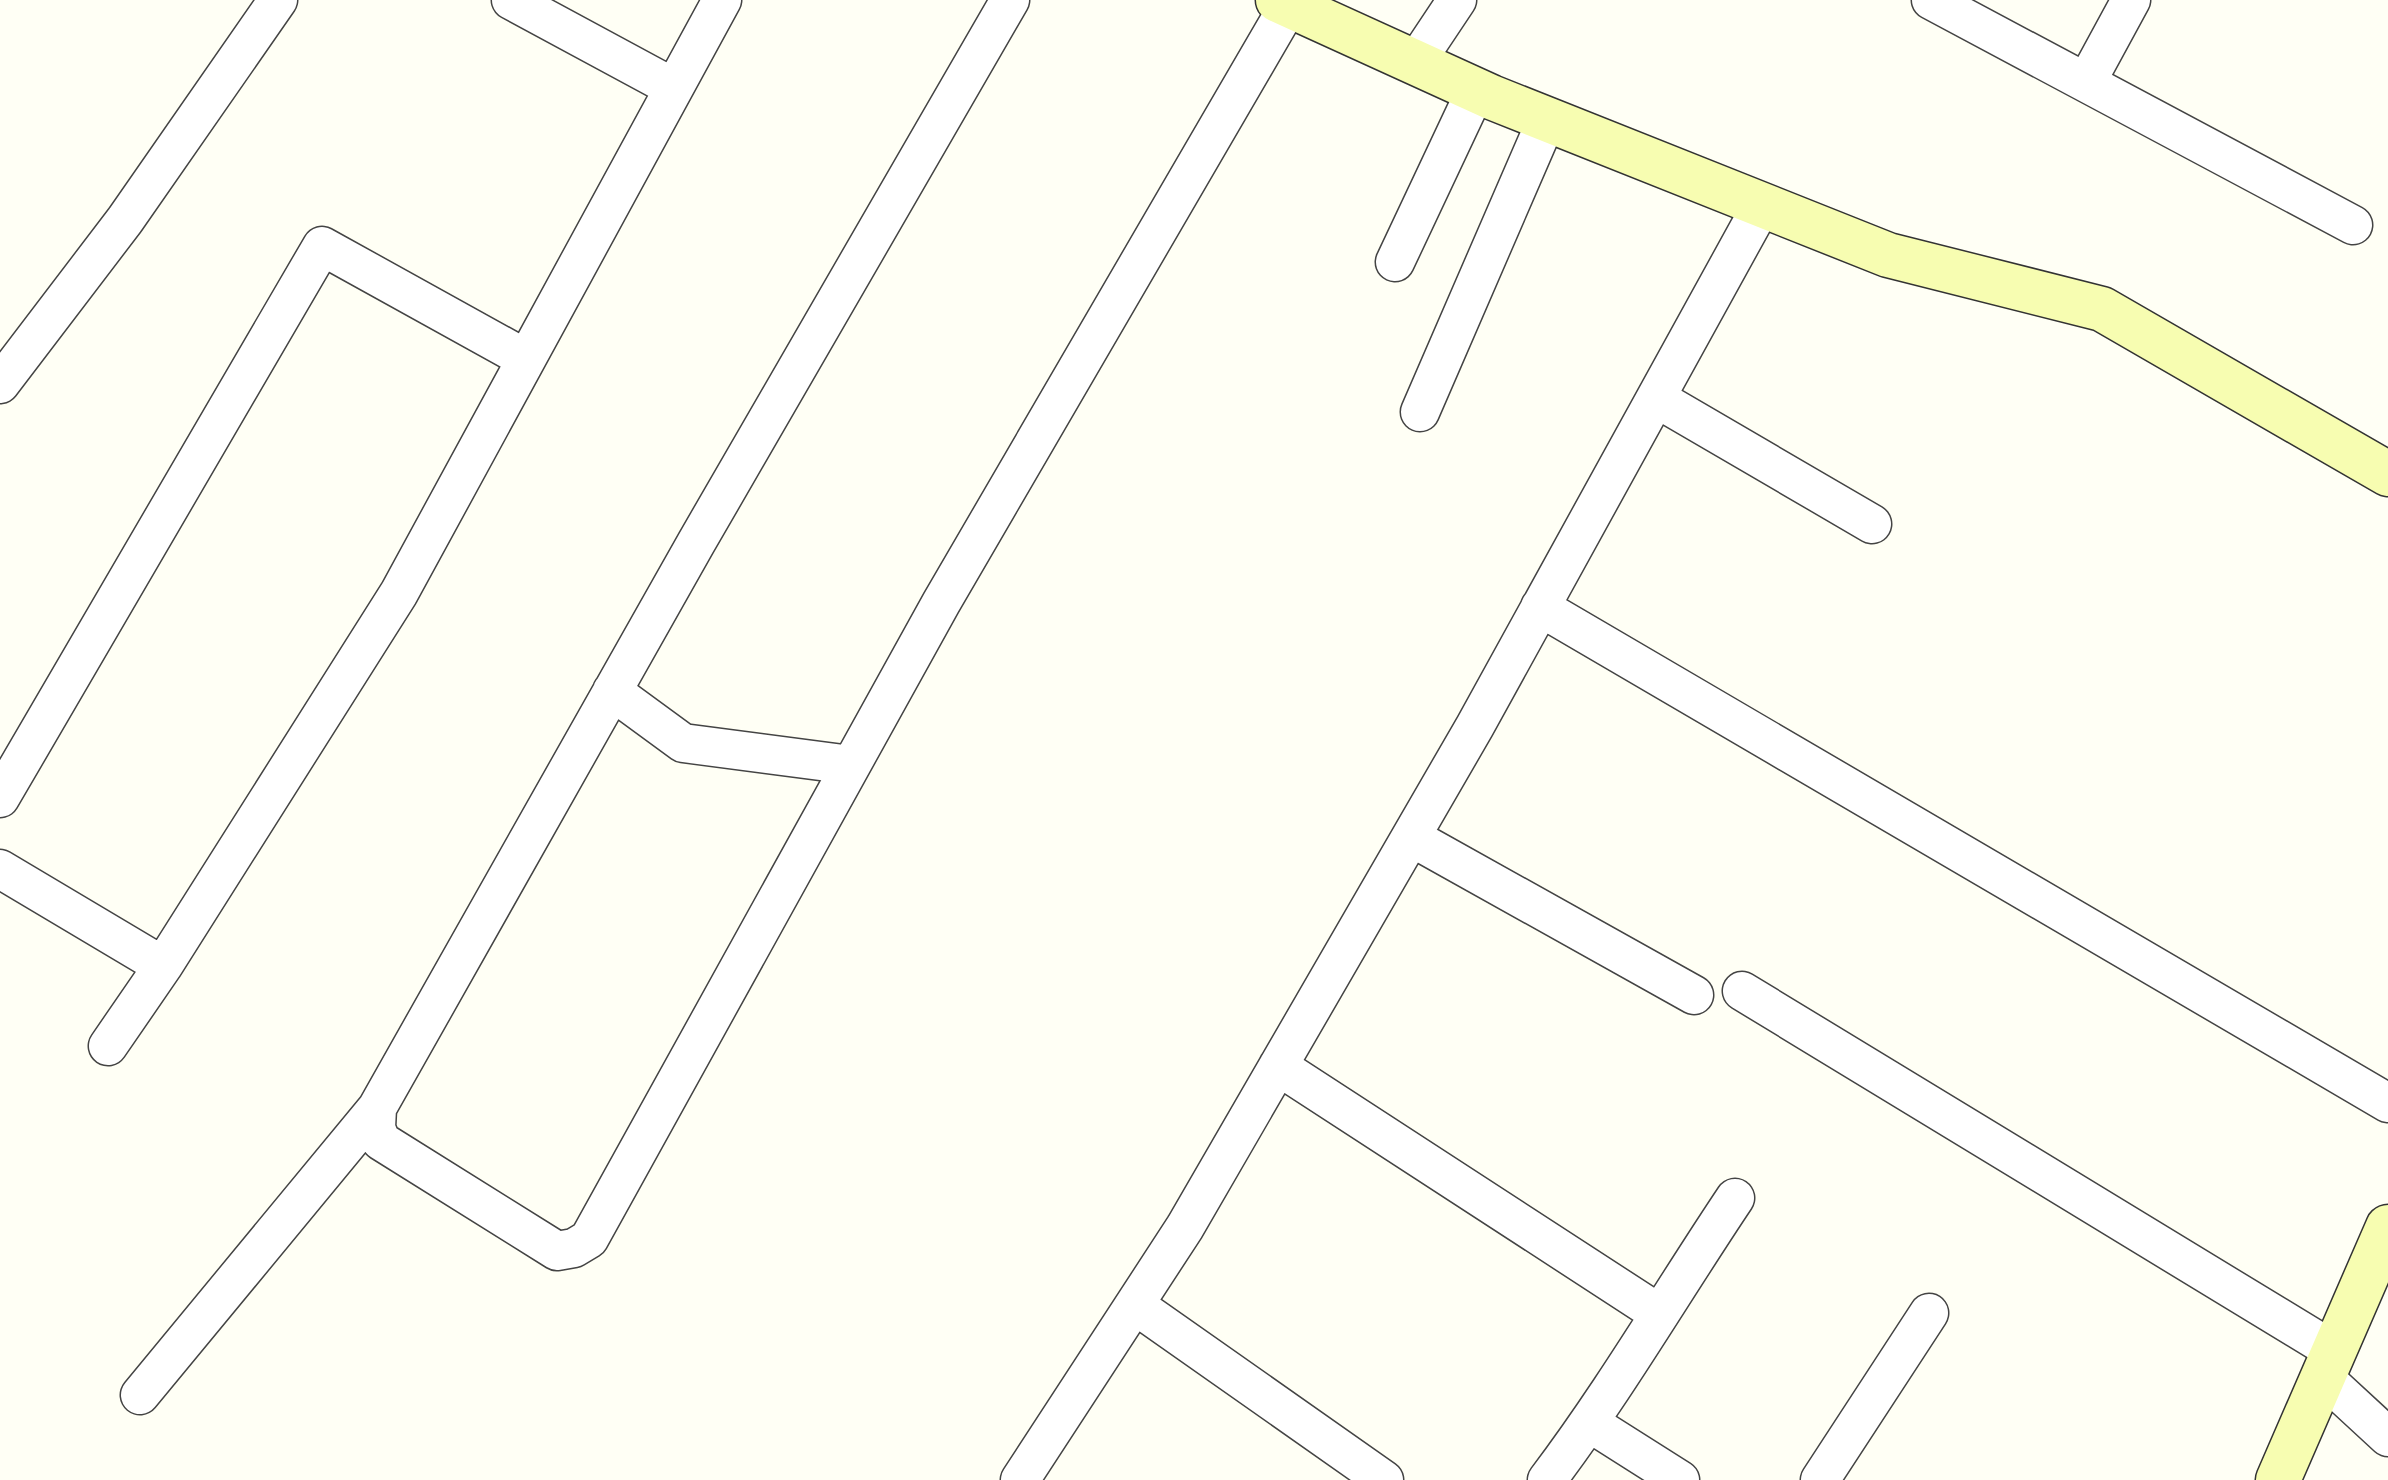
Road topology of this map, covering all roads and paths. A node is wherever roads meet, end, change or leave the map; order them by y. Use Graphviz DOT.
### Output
graph roads {
  1 [pos="278,0"];
  2 [pos="511,0"];
  3 [pos="722,0"];
  4 [pos="1010,0"];
  5 [pos="1457,0"];
  6 [pos="1931,0"];
  7 [pos="2131,0"];
  8 [pos="1308,7"];
  9 [pos="1415,63"];
  10 [pos="2087,81"];
  11 [pos="674,88"];
  12 [pos="1476,90"];
  13 [pos="1547,119"];
  14 [pos="1762,205"];
  15 [pos="2353,225"];
  16 [pos="1395,262"];
  17 [pos="526,359"];
  18 [pos="0,384"];
  19 [pos="1656,398"];
  20 [pos="1420,412"];
  21 [pos="2388,474"];
  22 [pos="1872,524"];
  23 [pos="1540,607"];
  24 [pos="612,691"];
  25 [pos="851,765"];
  26 [pos="0,798"];
  27 [pos="1411,837"];
  28 [pos="0,869"];
  29 [pos="163,966"];
  30 [pos="1742,991"];
  31 [pos="1694,995"];
  32 [pos="108,1046"];
  33 [pos="1278,1066"];
  34 [pos="2388,1103"];
  35 [pos="377,1108"];
  36 [pos="1735,1198"];
  37 [pos="2388,1227"];
  38 [pos="1135,1305"];
  39 [pos="1658,1313"];
  40 [pos="1929,1313"];
  41 [pos="2328,1364"];
  42 [pos="140,1395"];
  43 [pos="1590,1423"];
  44 [pos="2388,1437"];
  45 [pos="1020,1480"];
  46 [pos="1384,1480"];
  47 [pos="1547,1480"];
  48 [pos="1680,1480"];
  49 [pos="1820,1480"];
  50 [pos="2278,1480"];
  1 -- 18 [label="street"];
  2 -- 11 [label="street"];
  3 -- 11 [label="street"];
  4 -- 24 [label="street"];
  5 -- 9 [label="street"];
  6 -- 10 [label="street"];
  7 -- 10 [label="street"];
  8 -- 9 [label="street"];
  8 -- 25 [label="street"];
  9 -- 12 [label="street"];
  10 -- 15 [label="street"];
  11 -- 17 [label="street"];
  12 -- 13 [label="street"];
  12 -- 16 [label="street"];
  13 -- 14 [label="street"];
  13 -- 20 [label="street"];
  14 -- 19 [label="street"];
  14 -- 21 [label="street"];
  17 -- 26 [label="street"];
  17 -- 29 [label="street"];
  19 -- 22 [label="street"];
  19 -- 23 [label="street"];
  23 -- 27 [label="street"];
  23 -- 34 [label="street"];
  24 -- 25 [label="street"];
  24 -- 35 [label="street"];
  25 -- 35 [label="street"];
  27 -- 31 [label="street"];
  27 -- 33 [label="street"];
  28 -- 29 [label="street"];
  29 -- 32 [label="street"];
  30 -- 41 [label="street"];
  33 -- 38 [label="street"];
  33 -- 39 [label="street"];
  35 -- 42 [label="street"];
  36 -- 39 [label="street"];
  37 -- 41 [label="street"];
  38 -- 45 [label="street"];
  38 -- 46 [label="street"];
  39 -- 43 [label="street"];
  40 -- 49 [label="street"];
  41 -- 44 [label="street"];
  41 -- 50 [label="street"];
  43 -- 47 [label="street"];
  43 -- 48 [label="street"];
}
